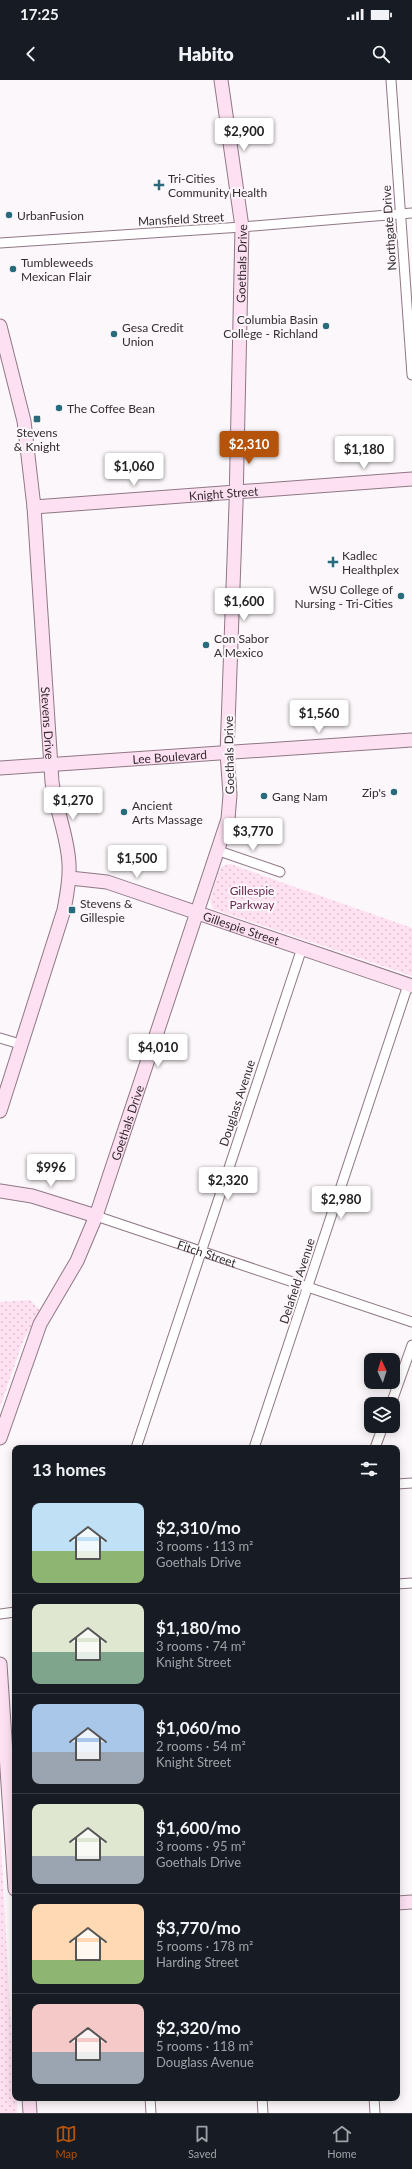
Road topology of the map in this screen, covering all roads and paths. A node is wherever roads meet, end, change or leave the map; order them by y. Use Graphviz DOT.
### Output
graph roads {
  1 [pos="221,80"];
  2 [pos="391,80"];
  3 [pos="412,213"];
  4 [pos="400,214"];
  5 [pos="242,227"];
  6 [pos="0,243"];
  7 [pos="0,326"];
  8 [pos="412,374"];
  9 [pos="412,479"];
  10 [pos="236,492"];
  11 [pos="34,507"];
  12 [pos="412,740"];
  13 [pos="227,753"];
  14 [pos="50,765"];
  15 [pos="0,768"];
  16 [pos="219,851"];
  17 [pos="280,872"];
  18 [pos="70,878"];
  19 [pos="197,913"];
  20 [pos="302,948"];
  21 [pos="410,985"];
  22 [pos="0,1038"];
  23 [pos="20,1044"];
  24 [pos="0,1111"];
  25 [pos="0,1191"];
  26 [pos="96,1216"];
  27 [pos="201,1252"];
  28 [pos="307,1288"];
  29 [pos="412,1322"];
  30 [pos="412,1346"];
  31 [pos="394,1397"];
  32 [pos="380,1433"];
  33 [pos="0,1438"];
  34 [pos="137,1445"];
  35 [pos="255,1445"];
  36 [pos="376,1445"];
  37 [pos="412,1483"];
  38 [pos="400,1484"];
  39 [pos="412,1583"];
  40 [pos="400,1584"];
  41 [pos="12,1612"];
  42 [pos="0,1614"];
  43 [pos="0,1664"];
  44 [pos="12,1844"];
  45 [pos="412,1902"];
  46 [pos="400,1903"];
  47 [pos="29,2101"];
  48 [pos="150,2101"];
  49 [pos="262,2101"];
  50 [pos="374,2101"];
  51 [pos="30,2113"];
  52 [pos="151,2113"];
  53 [pos="263,2113"];
  54 [pos="375,2113"];
  1 -- 5 [label="street, Goethals Drive"];
  2 -- 4 [label="street, Northgate Drive"];
  3 -- 4 [label="street, Mansfield Street"];
  4 -- 5 [label="street, Mansfield Street"];
  4 -- 8 [label="street, Northgate Drive"];
  5 -- 6 [label="street, Mansfield Street"];
  5 -- 10 [label="street, Goethals Drive"];
  7 -- 11 [label="street, Stevens Drive"];
  9 -- 10 [label="street, Knight Street"];
  10 -- 11 [label="street, Knight Street"];
  10 -- 13 [label="street, Goethals Drive"];
  11 -- 14 [label="street, Stevens Drive"];
  12 -- 13 [label="street, Lee Boulevard"];
  13 -- 14 [label="street, Lee Boulevard"];
  13 -- 16 [label="street, Goethals Drive"];
  14 -- 15 [label="street, Lee Boulevard"];
  14 -- 18 [label="street, Stevens Drive"];
  16 -- 17 [label="street"];
  16 -- 19 [label="street, Goethals Drive"];
  18 -- 19 [label="street, Gillespie Street"];
  18 -- 23 [label="street, Stevens Drive"];
  19 -- 20 [label="street, Gillespie Street"];
  19 -- 26 [label="street, Goethals Drive"];
  20 -- 21 [label="street, Gillespie Street"];
  20 -- 27 [label="street, Douglass Avenue"];
  21 -- 28 [label="street, Delafield Avenue"];
  22 -- 23 [label="street"];
  23 -- 24 [label="street, Stevens Drive"];
  25 -- 26 [label="street, Fitch Street"];
  26 -- 27 [label="street, Fitch Street"];
  26 -- 33 [label="street, Goethals Drive"];
  27 -- 28 [label="street, Fitch Street"];
  27 -- 34 [label="street, Douglass Avenue"];
  28 -- 29 [label="street, Fitch Street"];
  28 -- 35 [label="street, Delafield Avenue"];
  30 -- 31 [label="street"];
  32 -- 36 [label="street"];
  37 -- 38 [label="street"];
  39 -- 40 [label="street"];
  41 -- 42 [label="street"];
  43 -- 44 [label="street"];
  45 -- 46 [label="street"];
  47 -- 51 [label="street"];
  48 -- 52 [label="street"];
  49 -- 53 [label="street"];
  50 -- 54 [label="street"];
}
